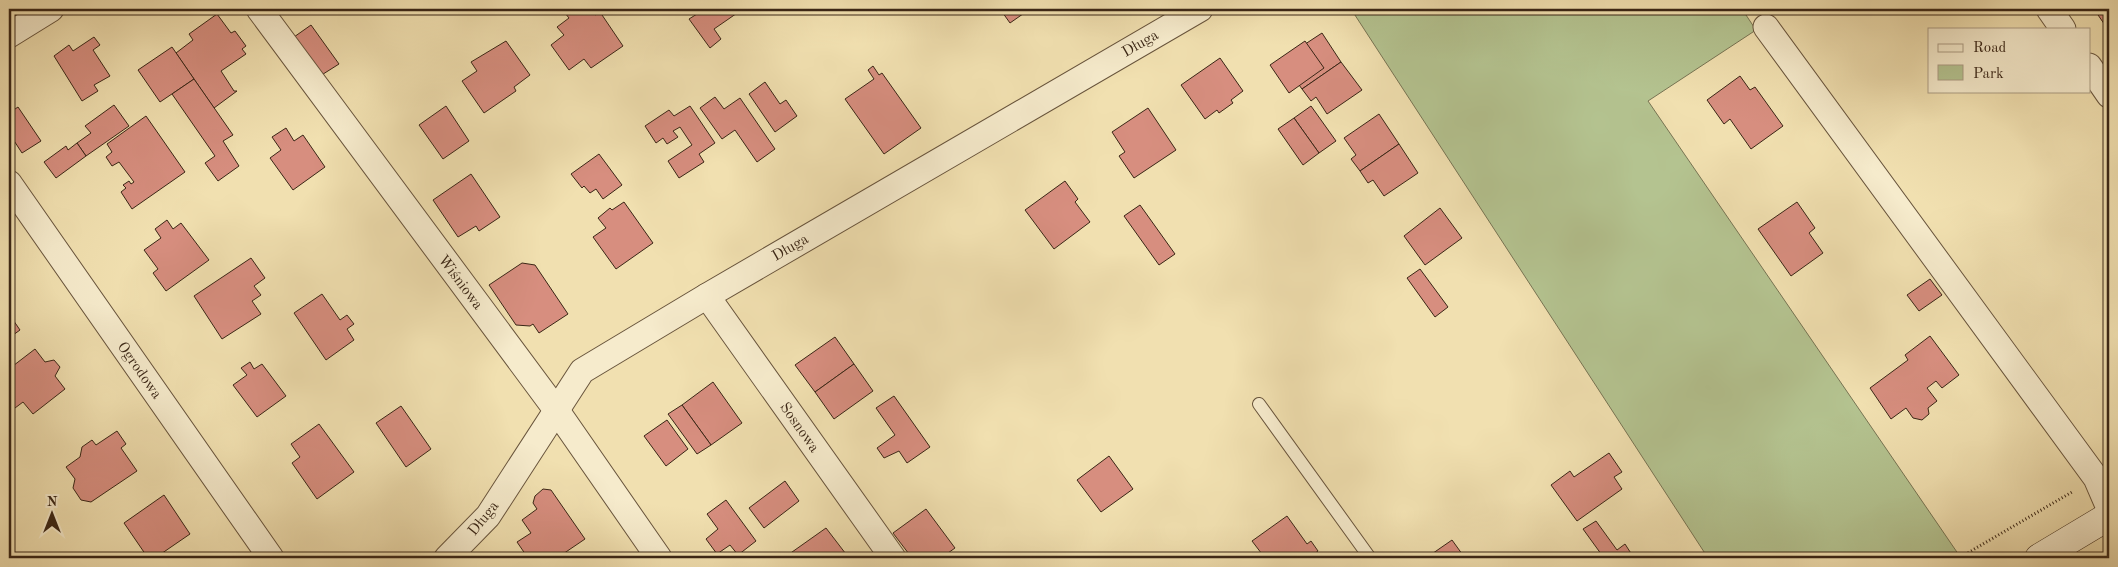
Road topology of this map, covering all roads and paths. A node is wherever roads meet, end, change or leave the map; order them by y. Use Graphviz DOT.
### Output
graph roads {
  1 [pos="51,9"];
  2 [pos="259,9"];
  3 [pos="1200,9"];
  4 [pos="2049,9"];
  5 [pos="1766,27"];
  6 [pos="2062,28"];
  7 [pos="9,35"];
  8 [pos="2090,67"];
  9 [pos="2109,95"];
  10 [pos="9,182"];
  11 [pos="707,296"];
  12 [pos="1259,404"];
  13 [pos="557,411"];
  14 [pos="2096,478"];
  15 [pos="2109,508"];
  16 [pos="2109,516"];
  17 [pos="271,558"];
  18 [pos="447,558"];
  19 [pos="659,558"];
  20 [pos="893,558"];
  21 [pos="1370,558"];
  22 [pos="1959,558"];
  23 [pos="2039,558"];
  1 -- 7 [label="street"];
  2 -- 13 [label="street, Wiśniowa"];
  3 -- 11 [label="street, Długa"];
  4 -- 6 [label="street"];
  5 -- 14 [label="street"];
  8 -- 9 [label="street"];
  10 -- 17 [label="street, Ogrodowa"];
  11 -- 13 [label="street, Długa"];
  11 -- 20 [label="street, Sosnowa"];
  12 -- 21 [label="lane"];
  13 -- 18 [label="street, Długa"];
  13 -- 19 [label="street, Wiśniowa"];
  14 -- 15 [label="street"];
  14 -- 22 [label="path"];
  16 -- 23 [label="main road"];
}
